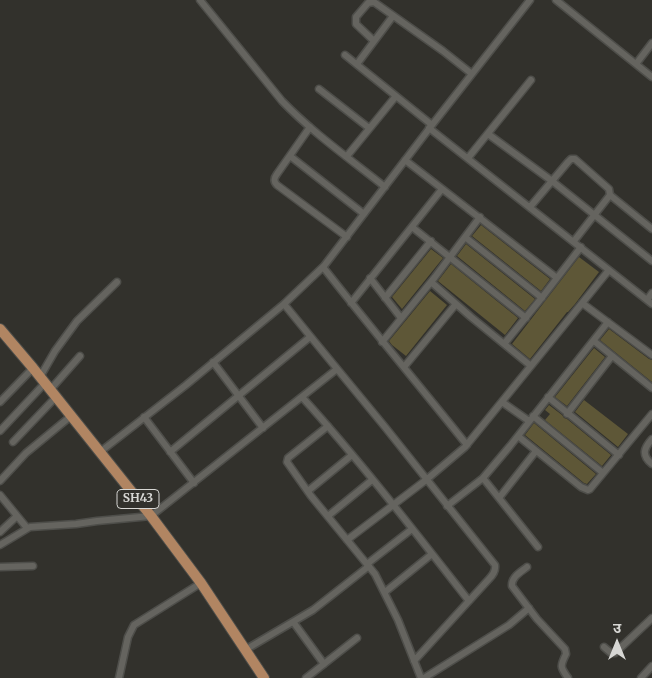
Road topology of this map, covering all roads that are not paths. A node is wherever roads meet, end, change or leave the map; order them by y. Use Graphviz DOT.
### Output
graph roads {
  1 [pos="200,0"];
  2 [pos="530,0"];
  3 [pos="556,0"];
  4 [pos="393,16"];
  5 [pos="374,41"];
  6 [pos="652,43"];
  7 [pos="345,55"];
  8 [pos="357,64"];
  9 [pos="636,64"];
  10 [pos="472,74"];
  11 [pos="652,77"];
  12 [pos="531,80"];
  13 [pos="318,88"];
  14 [pos="396,96"];
  15 [pos="430,126"];
  16 [pos="310,127"];
  17 [pos="369,128"];
  18 [pos="488,134"];
  19 [pos="290,156"];
  20 [pos="347,156"];
  21 [pos="468,158"];
  22 [pos="405,160"];
  23 [pos="552,181"];
  24 [pos="385,187"];
  25 [pos="442,189"];
  26 [pos="610,195"];
  27 [pos="530,207"];
  28 [pos="364,214"];
  29 [pos="594,215"];
  30 [pos="480,217"];
  31 [pos="412,226"];
  32 [pos="652,229"];
  33 [pos="347,237"];
  34 [pos="465,237"];
  35 [pos="431,241"];
  36 [pos="574,241"];
  37 [pos="581,247"];
  38 [pos="450,257"];
  39 [pos="652,261"];
  40 [pos="323,267"];
  41 [pos="609,270"];
  42 [pos="370,278"];
  43 [pos="557,278"];
  44 [pos="117,282"];
  45 [pos="431,282"];
  46 [pos="652,293"];
  47 [pos="386,298"];
  48 [pos="542,298"];
  49 [pos="649,302"];
  50 [pos="350,303"];
  51 [pos="582,303"];
  52 [pos="284,304"];
  53 [pos="456,304"];
  54 [pos="402,318"];
  55 [pos="526,318"];
  56 [pos="608,322"];
  57 [pos="0,329"];
  58 [pos="310,337"];
  59 [pos="594,341"];
  60 [pos="382,342"];
  61 [pos="504,344"];
  62 [pos="652,355"];
  63 [pos="80,356"];
  64 [pos="612,356"];
  65 [pos="213,362"];
  66 [pos="531,366"];
  67 [pos="404,367"];
  68 [pos="33,368"];
  69 [pos="337,370"];
  70 [pos="48,387"];
  71 [pos="652,388"];
  72 [pos="238,396"];
  73 [pos="302,397"];
  74 [pos="548,397"];
  75 [pos="0,402"];
  76 [pos="502,402"];
  77 [pos="567,414"];
  78 [pos="652,414"];
  79 [pos="71,416"];
  80 [pos="144,417"];
  81 [pos="531,418"];
  82 [pos="328,426"];
  83 [pos="263,428"];
  84 [pos="0,431"];
  85 [pos="518,436"];
  86 [pos="652,439"];
  87 [pos="13,442"];
  88 [pos="467,445"];
  89 [pos="536,451"];
  90 [pos="100,452"];
  91 [pos="170,452"];
  92 [pos="352,455"];
  93 [pos="619,455"];
  94 [pos="652,464"];
  95 [pos="604,473"];
  96 [pos="482,478"];
  97 [pos="372,480"];
  98 [pos="426,480"];
  99 [pos="0,481"];
  100 [pos="194,483"];
  101 [pos="308,491"];
  102 [pos="0,495"];
  103 [pos="499,498"];
  104 [pos="393,505"];
  105 [pos="447,506"];
  106 [pos="17,516"];
  107 [pos="151,516"];
  108 [pos="328,516"];
  109 [pos="27,528"];
  110 [pos="412,529"];
  111 [pos="0,532"];
  112 [pos="347,540"];
  113 [pos="0,545"];
  114 [pos="538,547"];
  115 [pos="432,554"];
  116 [pos="368,565"];
  117 [pos="33,566"];
  118 [pos="0,567"];
  119 [pos="527,567"];
  120 [pos="201,583"];
  121 [pos="385,592"];
  122 [pos="469,602"];
  123 [pos="530,608"];
  124 [pos="649,621"];
  125 [pos="294,622"];
  126 [pos="652,631"];
  127 [pos="357,638"];
  128 [pos="604,647"];
  129 [pos="245,650"];
  130 [pos="414,661"];
  131 [pos="324,664"];
  132 [pos="652,666"];
  133 [pos="119,678"];
  134 [pos="264,678"];
  135 [pos="306,678"];
  136 [pos="422,678"];
  137 [pos="568,678"];
  138 [pos="641,678"];
  1 -- 16 [label="street"];
  2 -- 10 [label="street"];
  3 -- 9 [label="street"];
  4 -- 5 [label="street"];
  4 -- 5 [label="street"];
  4 -- 10 [label="street"];
  5 -- 8 [label="street"];
  6 -- 9 [label="street"];
  7 -- 8 [label="street"];
  8 -- 14 [label="street"];
  9 -- 11 [label="street"];
  10 -- 15 [label="street"];
  12 -- 18 [label="street"];
  13 -- 17 [label="street"];
  14 -- 15 [label="street"];
  14 -- 17 [label="street"];
  15 -- 21 [label="street"];
  15 -- 22 [label="street"];
  16 -- 19 [label="street"];
  16 -- 20 [label="street"];
  17 -- 20 [label="street"];
  18 -- 21 [label="street"];
  18 -- 23 [label="street"];
  19 -- 28 [label="street"];
  19 -- 33 [label="street"];
  20 -- 24 [label="street"];
  21 -- 27 [label="street"];
  22 -- 24 [label="street"];
  22 -- 25 [label="street"];
  23 -- 26 [label="street"];
  23 -- 27 [label="street"];
  23 -- 29 [label="street"];
  24 -- 28 [label="street"];
  25 -- 30 [label="street"];
  25 -- 31 [label="street"];
  26 -- 29 [label="street"];
  26 -- 32 [label="street"];
  27 -- 36 [label="street"];
  28 -- 33 [label="street"];
  29 -- 36 [label="street"];
  29 -- 39 [label="street"];
  30 -- 34 [label="street"];
  30 -- 43 [label="street"];
  31 -- 35 [label="street"];
  31 -- 42 [label="street"];
  33 -- 40 [label="street"];
  34 -- 38 [label="street"];
  34 -- 48 [label="street"];
  35 -- 38 [label="street"];
  35 -- 47 [label="street"];
  36 -- 37 [label="street"];
  37 -- 41 [label="street"];
  37 -- 43 [label="street"];
  38 -- 45 [label="street"];
  38 -- 55 [label="street"];
  40 -- 50 [label="street"];
  40 -- 52 [label="street"];
  41 -- 49 [label="street"];
  41 -- 51 [label="street"];
  42 -- 47 [label="street"];
  42 -- 50 [label="street"];
  43 -- 48 [label="street"];
  44 -- 70 [label="street"];
  45 -- 53 [label="street"];
  45 -- 54 [label="street"];
  46 -- 49 [label="street"];
  47 -- 54 [label="street"];
  48 -- 55 [label="street"];
  50 -- 60 [label="street"];
  51 -- 56 [label="street"];
  51 -- 66 [label="street"];
  52 -- 58 [label="street"];
  52 -- 65 [label="street"];
  53 -- 61 [label="street"];
  53 -- 67 [label="street"];
  54 -- 60 [label="street"];
  55 -- 61 [label="street"];
  56 -- 59 [label="street"];
  56 -- 62 [label="street"];
  57 -- 68 [label="main road, SH43"];
  58 -- 69 [label="street"];
  58 -- 72 [label="street"];
  59 -- 64 [label="street"];
  59 -- 74 [label="street"];
  60 -- 67 [label="street"];
  61 -- 66 [label="street"];
  63 -- 70 [label="street"];
  64 -- 71 [label="street"];
  64 -- 77 [label="street"];
  65 -- 72 [label="street"];
  65 -- 80 [label="street"];
  66 -- 76 [label="street"];
  67 -- 88 [label="street"];
  68 -- 70 [label="main road, SH43"];
  68 -- 75 [label="street"];
  69 -- 73 [label="street"];
  69 -- 98 [label="street"];
  70 -- 79 [label="main road, SH43"];
  70 -- 84 [label="street"];
  70 -- 87 [label="street"];
  72 -- 83 [label="street"];
  72 -- 91 [label="street"];
  73 -- 82 [label="street"];
  73 -- 83 [label="street"];
  74 -- 77 [label="street"];
  74 -- 81 [label="street"];
  76 -- 81 [label="street"];
  76 -- 88 [label="street"];
  77 -- 93 [label="street"];
  78 -- 93 [label="street"];
  79 -- 90 [label="main road, SH43"];
  79 -- 99 [label="street"];
  80 -- 90 [label="street"];
  80 -- 91 [label="street"];
  81 -- 85 [label="street"];
  81 -- 95 [label="street"];
  82 -- 92 [label="street"];
  82 -- 101 [label="street"];
  83 -- 100 [label="street"];
  85 -- 89 [label="street"];
  85 -- 96 [label="street"];
  86 -- 94 [label="street"];
  88 -- 98 [label="street"];
  89 -- 95 [label="street"];
  89 -- 103 [label="street"];
  90 -- 107 [label="main road, SH43"];
  91 -- 100 [label="street"];
  92 -- 97 [label="street"];
  92 -- 101 [label="street"];
  93 -- 95 [label="street"];
  96 -- 103 [label="street"];
  96 -- 105 [label="street"];
  97 -- 104 [label="street"];
  97 -- 108 [label="street"];
  98 -- 104 [label="street"];
  98 -- 105 [label="street"];
  100 -- 107 [label="street"];
  101 -- 108 [label="street"];
  102 -- 106 [label="street"];
  103 -- 114 [label="street"];
  104 -- 110 [label="street"];
  104 -- 112 [label="street"];
  105 -- 122 [label="street"];
  106 -- 109 [label="street"];
  106 -- 111 [label="street"];
  107 -- 109 [label="street"];
  107 -- 120 [label="main road, SH43"];
  108 -- 112 [label="street"];
  109 -- 113 [label="street"];
  110 -- 115 [label="street"];
  110 -- 116 [label="street"];
  112 -- 116 [label="street"];
  115 -- 121 [label="street"];
  115 -- 122 [label="street"];
  116 -- 121 [label="street"];
  116 -- 125 [label="street"];
  117 -- 118 [label="street"];
  119 -- 123 [label="street"];
  120 -- 129 [label="main road, SH43"];
  120 -- 133 [label="street"];
  121 -- 130 [label="street"];
  122 -- 130 [label="street"];
  123 -- 136 [label="street"];
  123 -- 137 [label="street"];
  124 -- 126 [label="street"];
  124 -- 128 [label="street"];
  125 -- 129 [label="street"];
  125 -- 131 [label="street"];
  127 -- 131 [label="street"];
  129 -- 134 [label="main road, SH43"];
  130 -- 136 [label="street"];
  131 -- 135 [label="street"];
  132 -- 138 [label="street"];
}
